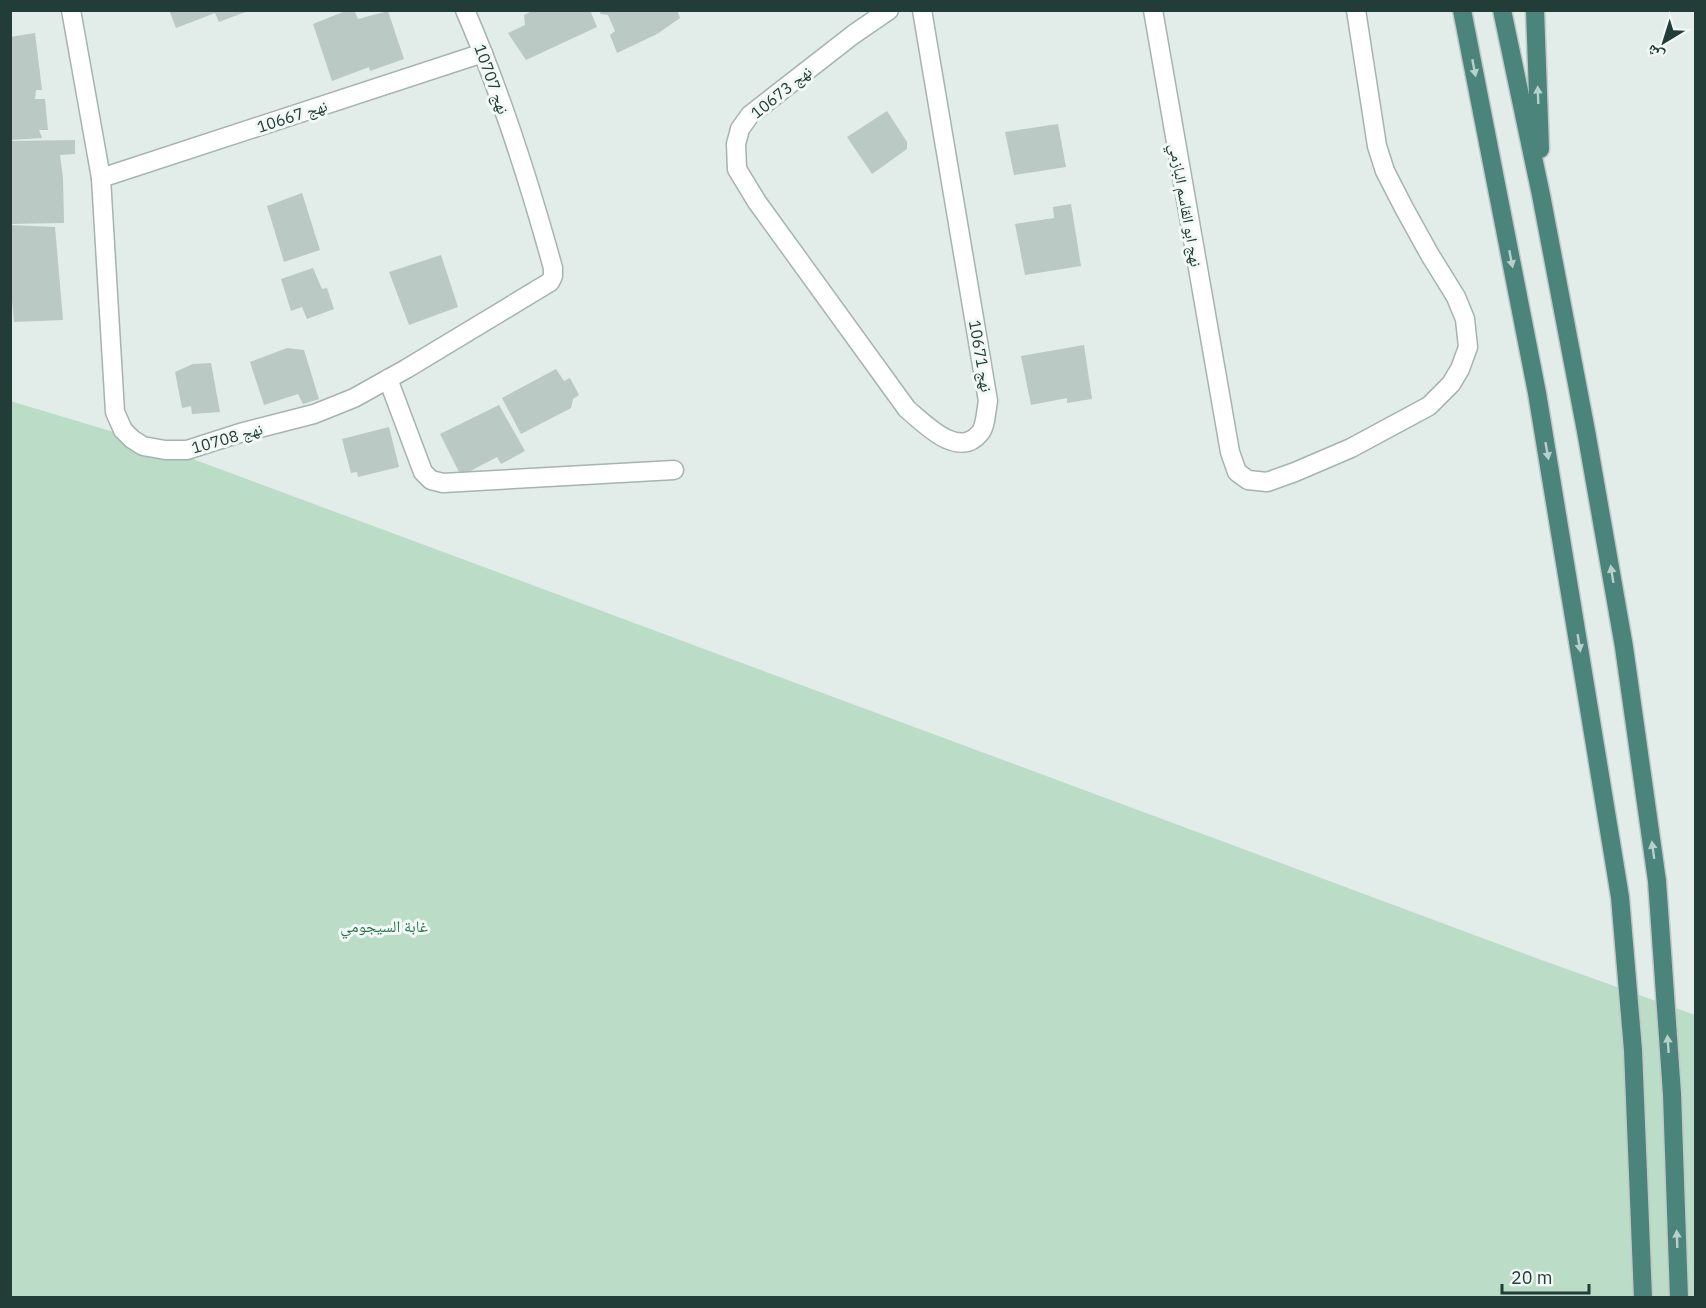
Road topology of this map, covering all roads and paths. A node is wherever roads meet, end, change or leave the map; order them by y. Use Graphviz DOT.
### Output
graph roads {
  1 [pos="71,10"];
  2 [pos="465,10"];
  3 [pos="889,10"];
  4 [pos="922,10"];
  5 [pos="1153,10"];
  6 [pos="1356,10"];
  7 [pos="1462,10"];
  8 [pos="1502,10"];
  9 [pos="1535,10"];
  10 [pos="483,53"];
  11 [pos="517,148"];
  12 [pos="101,178"];
  13 [pos="1541,195"];
  14 [pos="757,202"];
  15 [pos="388,379"];
  16 [pos="674,470"];
  17 [pos="1643,1298"];
  18 [pos="1680,1298"];
  1 -- 12 [label="street, نهج 10708"];
  2 -- 10 [label="street, نهج 10707"];
  3 -- 14 [label="street, نهج 10673"];
  4 -- 14 [label="street, نهج 10671"];
  5 -- 6 [label="street, نهج ابو القاسم البازمي"];
  7 -- 17 [label="highway, one-way"];
  8 -- 13 [label="highway"];
  13 -- 9 [label="highway, one-way"];
  10 -- 11 [label="street, نهج 10707"];
  10 -- 12 [label="street, نهج 10667"];
  11 -- 15 [label="street, نهج 10708"];
  12 -- 15 [label="street, نهج 10708"];
  18 -- 13 [label="highway, one-way"];
  15 -- 16 [label="street"];
}
